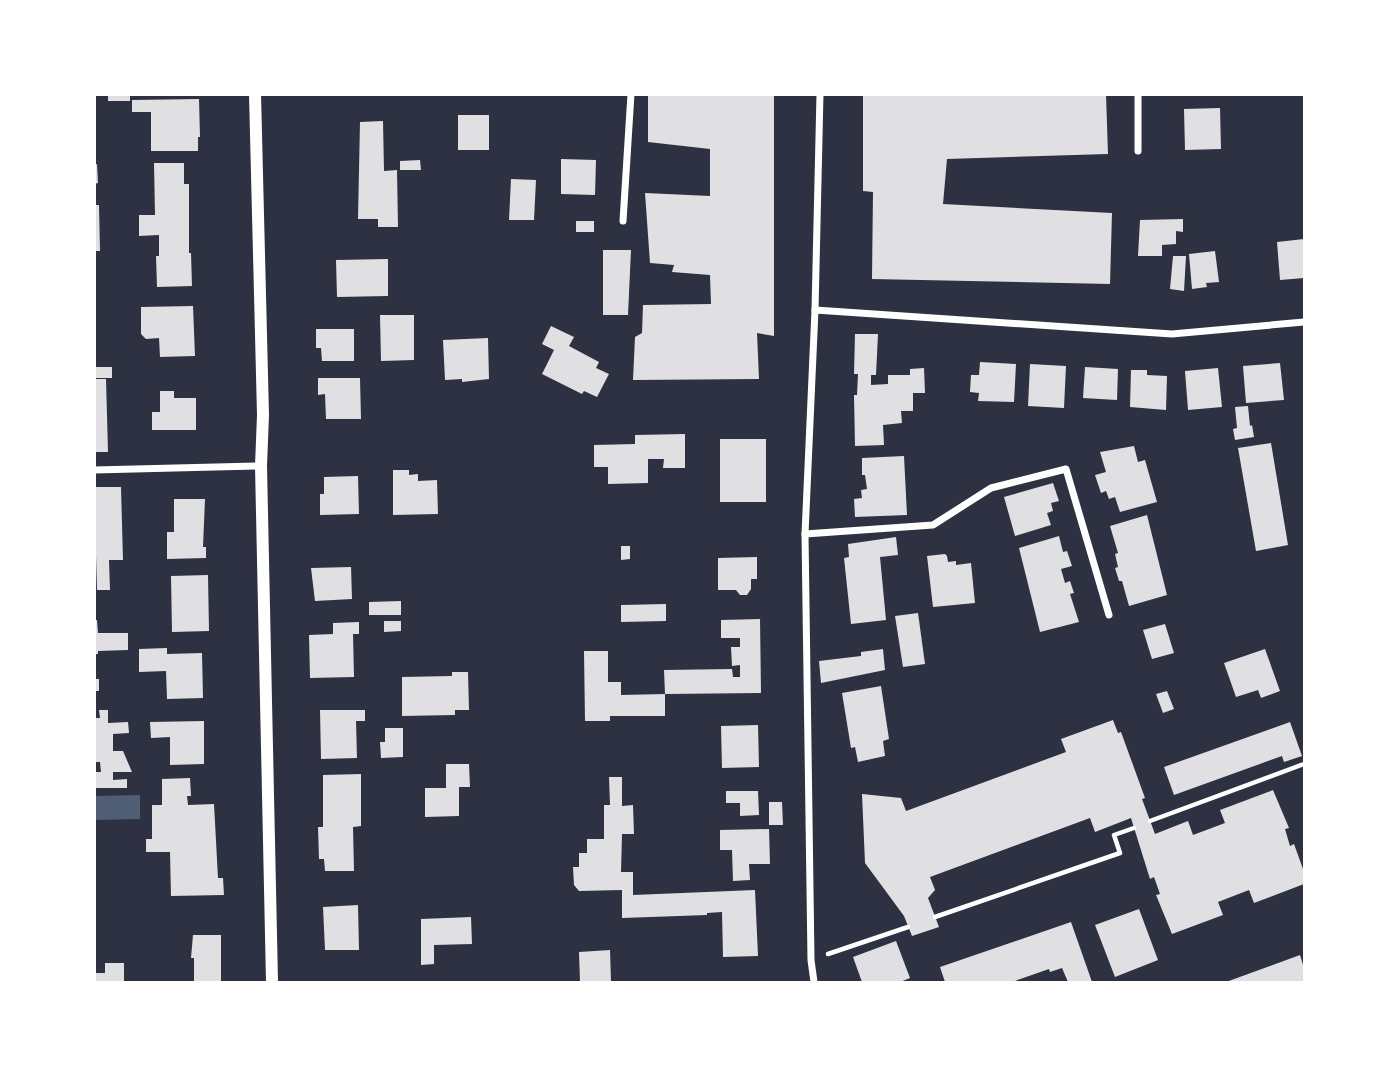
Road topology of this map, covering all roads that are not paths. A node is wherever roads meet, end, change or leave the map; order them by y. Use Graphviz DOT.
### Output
graph roads {
  1 [pos="255,94"];
  2 [pos="631,94"];
  3 [pos="820,94"];
  4 [pos="1138,94"];
  5 [pos="1138,150"];
  6 [pos="623,221"];
  7 [pos="815,310"];
  8 [pos="1304,322"];
  9 [pos="261,466"];
  10 [pos="94,470"];
  11 [pos="805,534"];
  12 [pos="1109,615"];
  13 [pos="272,982"];
  14 [pos="814,982"];
  1 -- 9 [label="street"];
  2 -- 6 [label="street"];
  3 -- 7 [label="street"];
  4 -- 5 [label="street"];
  7 -- 8 [label="street"];
  7 -- 11 [label="street"];
  9 -- 10 [label="street"];
  9 -- 13 [label="street"];
  11 -- 12 [label="street"];
  11 -- 14 [label="street"];
}
